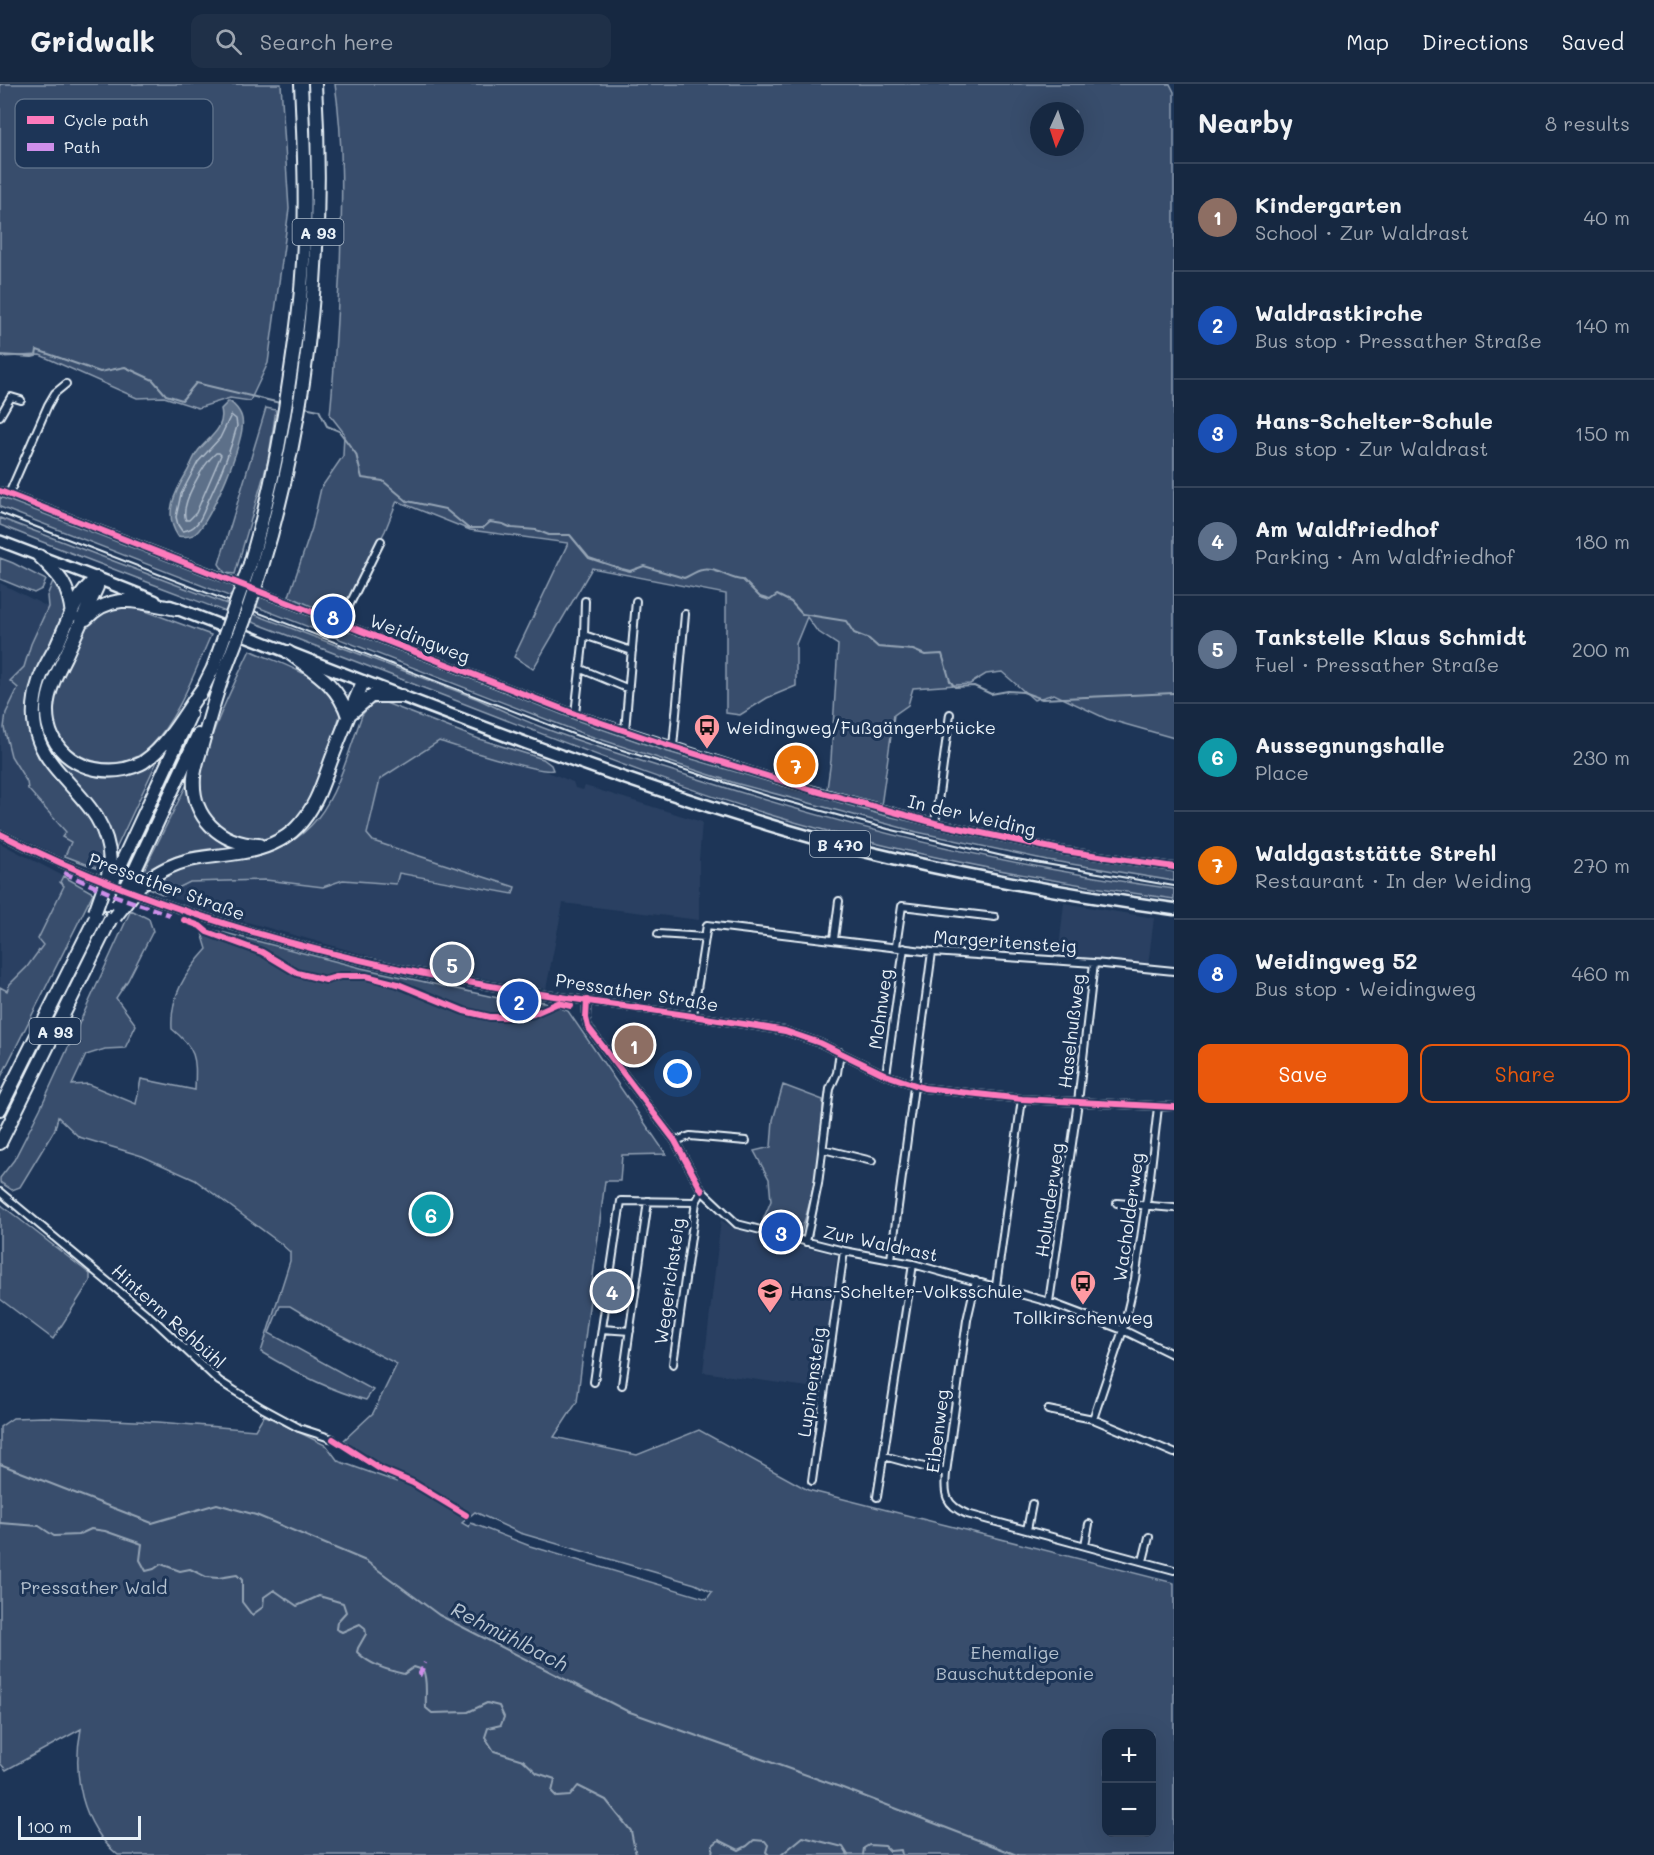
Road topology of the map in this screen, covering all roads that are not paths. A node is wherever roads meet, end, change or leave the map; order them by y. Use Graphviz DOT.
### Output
graph roads {
  1 [pos="301,84"];
  2 [pos="315,84"];
  3 [pos="66,384"];
  4 [pos="21,400"];
  5 [pos="0,416"];
  6 [pos="0,491"];
  7 [pos="9,494"];
  8 [pos="0,541"];
  9 [pos="381,541"];
  10 [pos="39,556"];
  11 [pos="255,567"];
  12 [pos="97,578"];
  13 [pos="585,601"];
  14 [pos="636,601"];
  15 [pos="177,609"];
  16 [pos="685,614"];
  17 [pos="72,615"];
  18 [pos="340,624"];
  19 [pos="79,627"];
  20 [pos="584,635"];
  21 [pos="632,651"];
  22 [pos="288,652"];
  23 [pos="219,669"];
  24 [pos="581,669"];
  25 [pos="363,682"];
  26 [pos="219,686"];
  27 [pos="202,688"];
  28 [pos="629,689"];
  29 [pos="402,696"];
  30 [pos="575,714"];
  31 [pos="950,714"];
  32 [pos="348,716"];
  33 [pos="625,730"];
  34 [pos="673,747"];
  35 [pos="767,776"];
  36 [pos="935,823"];
  37 [pos="0,834"];
  38 [pos="269,845"];
  39 [pos="115,864"];
  40 [pos="1174,867"];
  41 [pos="839,902"];
  42 [pos="1174,909"];
  43 [pos="995,917"];
  44 [pos="111,920"];
  45 [pos="658,934"];
  46 [pos="705,937"];
  47 [pos="834,939"];
  48 [pos="896,946"];
  49 [pos="904,948"];
  50 [pos="932,952"];
  51 [pos="1094,963"];
  52 [pos="1174,971"];
  53 [pos="587,1000"];
  54 [pos="693,1016"];
  55 [pos="840,1052"];
  56 [pos="886,1075"];
  57 [pos="914,1085"];
  58 [pos="1022,1099"];
  59 [pos="1078,1102"];
  60 [pos="1158,1107"];
  61 [pos="1174,1107"];
  62 [pos="0,1109"];
  63 [pos="675,1141"];
  64 [pos="746,1141"];
  65 [pos="0,1143"];
  66 [pos="823,1149"];
  67 [pos="872,1161"];
  68 [pos="702,1191"];
  69 [pos="0,1192"];
  70 [pos="648,1201"];
  71 [pos="696,1202"];
  72 [pos="1117,1203"];
  73 [pos="1145,1204"];
  74 [pos="1174,1208"];
  75 [pos="806,1242"];
  76 [pos="844,1251"];
  77 [pos="891,1259"];
  78 [pos="913,1264"];
  79 [pos="976,1281"];
  80 [pos="996,1286"];
  81 [pos="1049,1302"];
  82 [pos="602,1329"];
  83 [pos="1124,1330"];
  84 [pos="630,1332"];
  85 [pos="1174,1355"];
  86 [pos="673,1364"];
  87 [pos="594,1382"];
  88 [pos="622,1385"];
  89 [pos="1048,1410"];
  90 [pos="1093,1419"];
  91 [pos="333,1439"];
  92 [pos="1174,1453"];
  93 [pos="884,1456"];
  94 [pos="946,1473"];
  95 [pos="812,1481"];
  96 [pos="876,1497"];
  97 [pos="1032,1504"];
  98 [pos="1089,1524"];
  99 [pos="1027,1530"];
  100 [pos="1149,1537"];
  101 [pos="1086,1545"];
  102 [pos="1143,1561"];
  103 [pos="1174,1570"];
  1 -- 11 [label="highway, A 93"];
  2 -- 11 [label="highway, A 93"];
  3 -- 7 [label="street"];
  4 -- 5 [label="street"];
  6 -- 7 [label="street, Weidingweg"];
  7 -- 18 [label="street, Weidingweg"];
  8 -- 10 [label="main road"];
  9 -- 18 [label="street, Weidingweg"];
  10 -- 12 [label="main road"];
  10 -- 17 [label="highway"];
  11 -- 23 [label="highway, A 93, bridge"];
  12 -- 15 [label="main road, B 470"];
  12 -- 17 [label="highway"];
  12 -- 19 [label="highway"];
  13 -- 20 [label="street"];
  14 -- 21 [label="street"];
  15 -- 19 [label="highway"];
  15 -- 22 [label="main road, B 470"];
  16 -- 34 [label="street"];
  17 -- 39 [label="highway"];
  18 -- 30 [label="street, Weidingweg"];
  19 -- 27 [label="highway"];
  20 -- 21 [label="street"];
  20 -- 24 [label="street"];
  21 -- 28 [label="street"];
  22 -- 25 [label="main road, B 470"];
  22 -- 32 [label="highway"];
  23 -- 26 [label="highway, A 93"];
  23 -- 27 [label="highway, A 93"];
  24 -- 28 [label="street"];
  24 -- 30 [label="street"];
  25 -- 29 [label="main road, B 470"];
  25 -- 32 [label="highway"];
  26 -- 38 [label="highway"];
  26 -- 44 [label="highway, A 93, bridge"];
  27 -- 39 [label="highway, A 93"];
  28 -- 33 [label="street"];
  29 -- 32 [label="highway"];
  29 -- 42 [label="main road, B 470"];
  30 -- 33 [label="street, Weidingweg"];
  31 -- 36 [label="street, In der Weiding"];
  32 -- 38 [label="highway"];
  33 -- 34 [label="street, Weidingweg"];
  34 -- 35 [label="street, Weidingweg"];
  35 -- 36 [label="street, In der Weiding"];
  36 -- 40 [label="street, In der Weiding"];
  37 -- 53 [label="street, Pressather Straße"];
  38 -- 44 [label="highway, bridge"];
  39 -- 62 [label="highway, A 93, bridge"];
  41 -- 47 [label="street"];
  43 -- 48 [label="street"];
  44 -- 65 [label="highway, A 93"];
  45 -- 46 [label="street"];
  46 -- 47 [label="street, Margeritensteig"];
  46 -- 54 [label="street"];
  47 -- 48 [label="street, Margeritensteig"];
  48 -- 49 [label="street, Margeritensteig"];
  49 -- 50 [label="street, Margeritensteig"];
  49 -- 56 [label="street, Mohnweg"];
  50 -- 51 [label="street, Margeritensteig"];
  50 -- 57 [label="street"];
  51 -- 52 [label="street, Margeritensteig"];
  51 -- 59 [label="street, Haselnußweg"];
  53 -- 54 [label="street, Pressather Straße"];
  53 -- 63 [label="street, Zur Waldrast"];
  54 -- 55 [label="street, Pressather Straße"];
  55 -- 56 [label="street, Pressather Straße"];
  55 -- 66 [label="street"];
  56 -- 57 [label="street, Pressather Straße"];
  57 -- 58 [label="street, Pressather Straße"];
  57 -- 77 [label="street"];
  58 -- 59 [label="street, Pressather Straße"];
  58 -- 80 [label="street"];
  59 -- 60 [label="street, Pressather Straße"];
  59 -- 81 [label="street, Holunderweg"];
  60 -- 61 [label="street, Pressather Straße"];
  60 -- 73 [label="street, Wacholderweg"];
  63 -- 64 [label="street"];
  63 -- 68 [label="street, Zur Waldrast"];
  66 -- 67 [label="street"];
  66 -- 75 [label="street"];
  68 -- 71 [label="street"];
  68 -- 75 [label="street, Zur Waldrast"];
  69 -- 91 [label="street, Hinterm Rehbühl"];
  70 -- 71 [label="street"];
  70 -- 82 [label="street"];
  70 -- 84 [label="street"];
  71 -- 86 [label="street, Wegerichsteig"];
  72 -- 73 [label="street"];
  73 -- 74 [label="street"];
  73 -- 83 [label="street, Wacholderweg"];
  75 -- 76 [label="street, Zur Waldrast"];
  76 -- 77 [label="street, Zur Waldrast"];
  76 -- 95 [label="street, Lupinensteig"];
  77 -- 78 [label="street, Zur Waldrast"];
  78 -- 79 [label="street, Zur Waldrast"];
  78 -- 93 [label="street"];
  79 -- 80 [label="street, Zur Waldrast"];
  79 -- 94 [label="street, Eibenweg"];
  80 -- 81 [label="street, Zur Waldrast"];
  81 -- 83 [label="street, Zur Waldrast"];
  82 -- 84 [label="street"];
  82 -- 87 [label="street"];
  83 -- 85 [label="street, Zur Waldrast"];
  83 -- 90 [label="street, Wacholderweg"];
  84 -- 88 [label="street"];
  89 -- 90 [label="street"];
  90 -- 92 [label="street"];
  93 -- 94 [label="street"];
  93 -- 96 [label="street"];
  94 -- 99 [label="street, Eibenweg"];
  97 -- 99 [label="street"];
  98 -- 101 [label="street"];
  99 -- 101 [label="street, Eibenweg"];
  100 -- 102 [label="street"];
  101 -- 102 [label="street, Eibenweg"];
  102 -- 103 [label="street, Eibenweg"];
}
